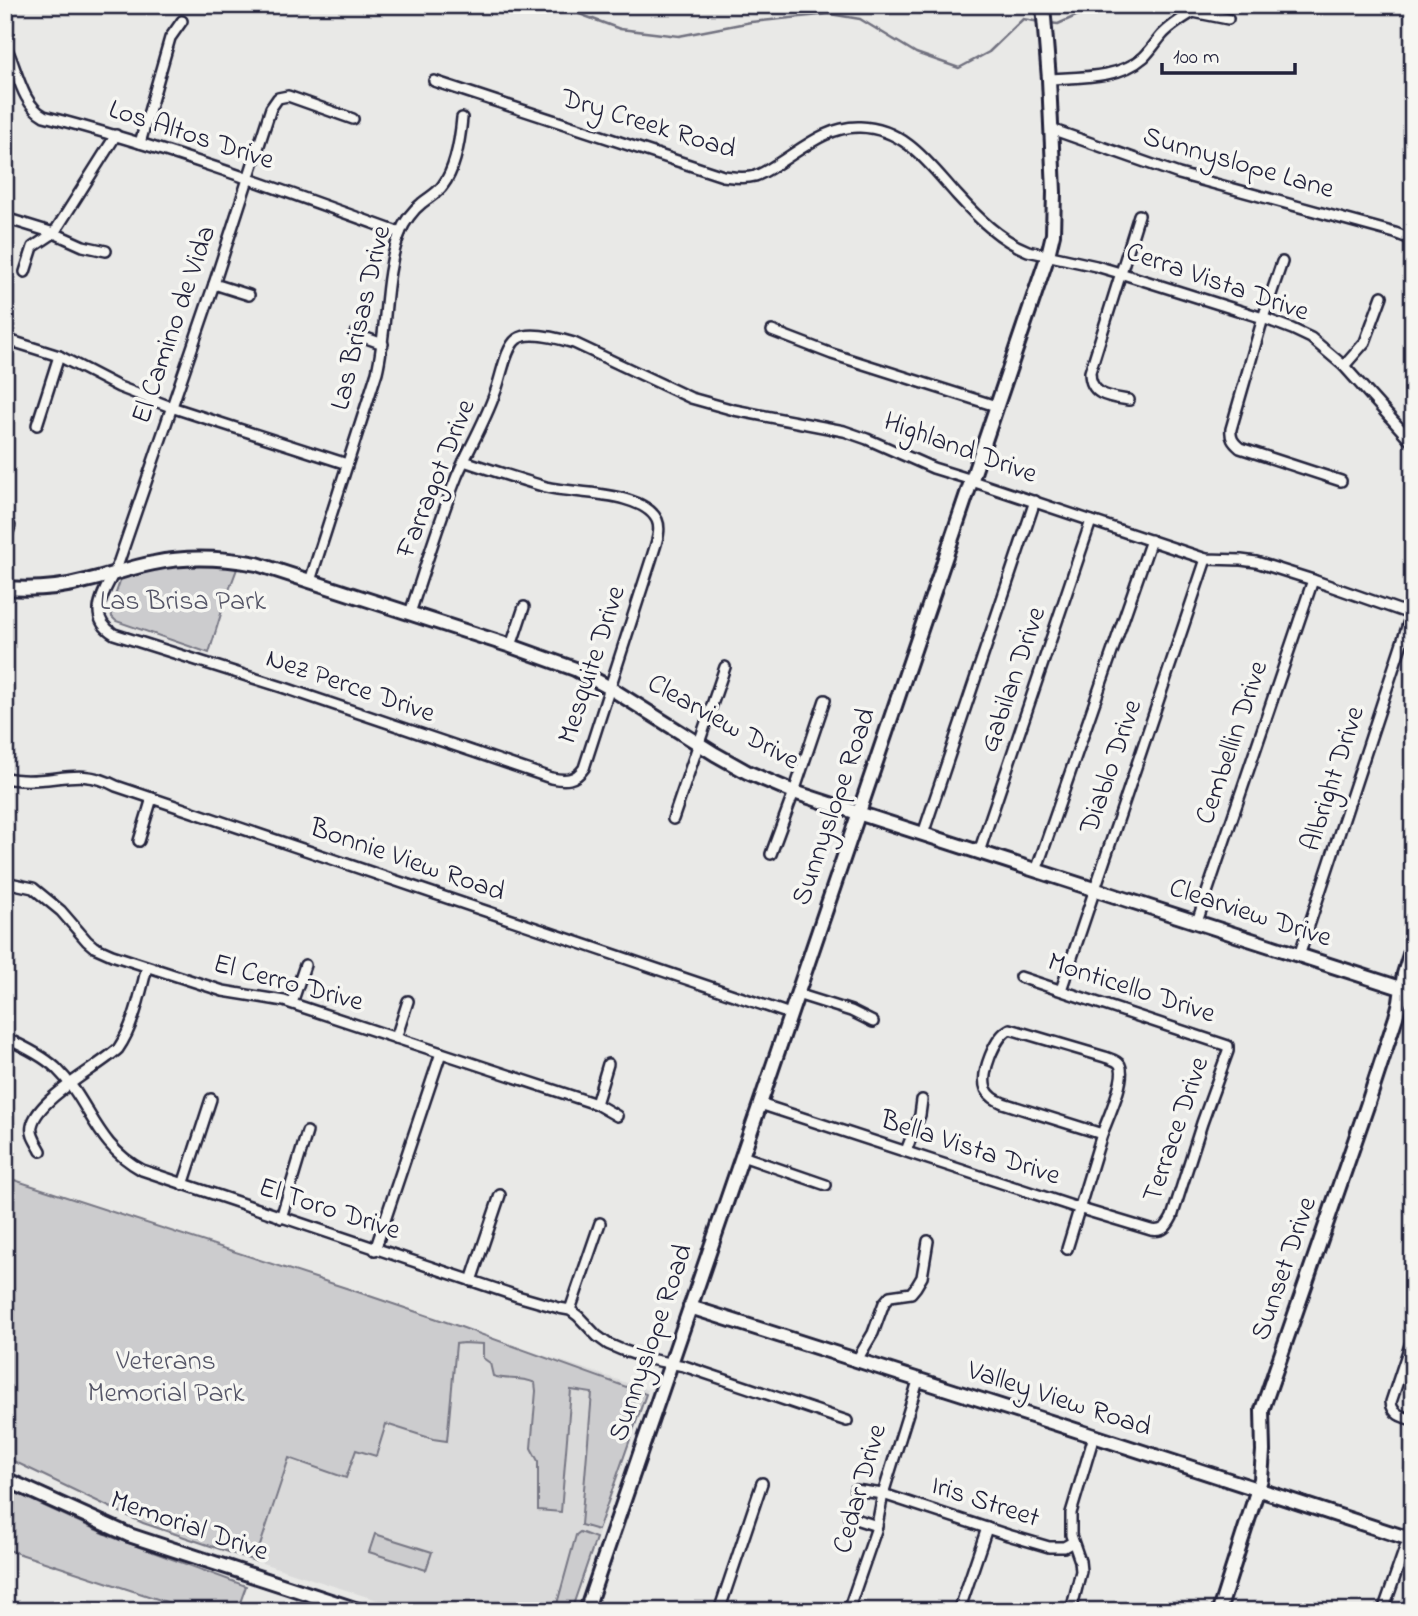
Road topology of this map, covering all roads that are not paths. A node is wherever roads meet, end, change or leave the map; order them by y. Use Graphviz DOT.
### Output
graph roads {
  1 [pos="1043,5"];
  2 [pos="1228,19"];
  3 [pos="182,21"];
  4 [pos="5,45"];
  5 [pos="1049,79"];
  6 [pos="433,81"];
  7 [pos="462,118"];
  8 [pos="353,119"];
  9 [pos="1051,129"];
  10 [pos="116,135"];
  11 [pos="140,143"];
  12 [pos="248,177"];
  13 [pos="1139,215"];
  14 [pos="5,218"];
  15 [pos="54,233"];
  16 [pos="400,233"];
  17 [pos="1413,240"];
  18 [pos="106,251"];
  19 [pos="1048,255"];
  20 [pos="1282,262"];
  21 [pos="25,272"];
  22 [pos="1120,273"];
  23 [pos="214,284"];
  24 [pos="249,295"];
  25 [pos="1382,296"];
  26 [pos="1263,318"];
  27 [pos="772,331"];
  28 [pos="355,334"];
  29 [pos="5,339"];
  30 [pos="383,344"];
  31 [pos="59,356"];
  32 [pos="506,360"];
  33 [pos="1344,366"];
  34 [pos="1129,400"];
  35 [pos="996,406"];
  36 [pos="171,407"];
  37 [pos="37,425"];
  38 [pos="1413,443"];
  39 [pos="464,461"];
  40 [pos="347,464"];
  41 [pos="972,481"];
  42 [pos="1341,481"];
  43 [pos="1035,501"];
  44 [pos="1091,521"];
  45 [pos="10,526"];
  46 [pos="1151,540"];
  47 [pos="5,542"];
  48 [pos="1206,559"];
  49 [pos="114,572"];
  50 [pos="1313,580"];
  51 [pos="310,581"];
  52 [pos="5,588"];
  53 [pos="524,607"];
  54 [pos="410,613"];
  55 [pos="1412,615"];
  56 [pos="117,635"];
  57 [pos="512,646"];
  58 [pos="725,667"];
  59 [pos="610,688"];
  60 [pos="825,700"];
  61 [pos="699,745"];
  62 [pos="5,778"];
  63 [pos="569,780"];
  64 [pos="794,792"];
  65 [pos="152,798"];
  66 [pos="858,814"];
  67 [pos="673,819"];
  68 [pos="923,834"];
  69 [pos="139,841"];
  70 [pos="979,852"];
  71 [pos="771,854"];
  72 [pos="1036,871"];
  73 [pos="5,881"];
  74 [pos="1095,890"];
  75 [pos="1197,922"];
  76 [pos="1413,945"];
  77 [pos="1299,956"];
  78 [pos="305,965"];
  79 [pos="147,967"];
  80 [pos="1020,977"];
  81 [pos="1061,990"];
  82 [pos="1408,991"];
  83 [pos="797,994"];
  84 [pos="408,1001"];
  85 [pos="292,1003"];
  86 [pos="790,1014"];
  87 [pos="873,1022"];
  88 [pos="5,1038"];
  89 [pos="396,1038"];
  90 [pos="1228,1046"];
  91 [pos="441,1054"];
  92 [pos="608,1064"];
  93 [pos="69,1084"];
  94 [pos="211,1099"];
  95 [pos="922,1100"];
  96 [pos="596,1104"];
  97 [pos="760,1104"];
  98 [pos="617,1116"];
  99 [pos="307,1132"];
  100 [pos="1102,1134"];
  101 [pos="41,1151"];
  102 [pos="906,1151"];
  103 [pos="742,1156"];
  104 [pos="183,1185"];
  105 [pos="826,1185"];
  106 [pos="500,1195"];
  107 [pos="1079,1209"];
  108 [pos="281,1218"];
  109 [pos="600,1223"];
  110 [pos="1166,1227"];
  111 [pos="928,1241"];
  112 [pos="1066,1249"];
  113 [pos="375,1250"];
  114 [pos="471,1280"];
  115 [pos="690,1307"];
  116 [pos="570,1310"];
  117 [pos="1413,1336"];
  118 [pos="857,1360"];
  119 [pos="673,1364"];
  120 [pos="918,1381"];
  121 [pos="1413,1420"];
  122 [pos="847,1421"];
  123 [pos="1094,1436"];
  124 [pos="5,1479"];
  125 [pos="762,1483"];
  126 [pos="1258,1489"];
  127 [pos="855,1490"];
  128 [pos="883,1494"];
  129 [pos="849,1517"];
  130 [pos="877,1526"];
  131 [pos="987,1528"];
  132 [pos="1411,1537"];
  133 [pos="1073,1542"];
  134 [pos="361,1611"];
  135 [pos="586,1611"];
  136 [pos="719,1611"];
  137 [pos="848,1611"];
  138 [pos="959,1611"];
  139 [pos="1071,1611"];
  140 [pos="1219,1611"];
  141 [pos="1383,1611"];
  1 -- 5 [label="street, Sunnyslope Road"];
  2 -- 5 [label="street"];
  3 -- 11 [label="street"];
  4 -- 10 [label="street, Los Altos Drive"];
  5 -- 9 [label="street, Sunnyslope Road"];
  6 -- 19 [label="street, Dry Creek Road"];
  7 -- 16 [label="street, Las Brisas Drive"];
  8 -- 12 [label="street, El Camino de Vida"];
  9 -- 17 [label="street, Sunnyslope Lane"];
  9 -- 19 [label="street, Sunnyslope Road"];
  10 -- 11 [label="street, Los Altos Drive"];
  10 -- 15 [label="street"];
  11 -- 12 [label="street, Los Altos Drive"];
  12 -- 16 [label="street, Los Altos Drive"];
  12 -- 23 [label="street, El Camino de Vida"];
  13 -- 22 [label="street"];
  14 -- 15 [label="street"];
  15 -- 18 [label="street"];
  15 -- 21 [label="street"];
  16 -- 30 [label="street, Las Brisas Drive"];
  19 -- 22 [label="street, Cerra Vista Drive"];
  19 -- 35 [label="street, Sunnyslope Road"];
  20 -- 26 [label="street"];
  22 -- 26 [label="street, Cerra Vista Drive"];
  22 -- 34 [label="street"];
  23 -- 24 [label="street"];
  23 -- 36 [label="street, El Camino de Vida"];
  25 -- 33 [label="street"];
  26 -- 33 [label="street, Cerra Vista Drive"];
  26 -- 42 [label="street"];
  27 -- 35 [label="street"];
  28 -- 30 [label="street"];
  29 -- 31 [label="street"];
  30 -- 40 [label="street, Las Brisas Drive"];
  31 -- 36 [label="street"];
  31 -- 37 [label="street"];
  32 -- 39 [label="street, Farragot Drive"];
  32 -- 41 [label="street, Highland Drive"];
  33 -- 38 [label="street, Cerra Vista Drive"];
  35 -- 41 [label="street, Sunnyslope Road"];
  36 -- 40 [label="street"];
  36 -- 49 [label="street, El Camino de Vida"];
  39 -- 54 [label="street, Farragot Drive"];
  39 -- 59 [label="street, Mesquite Drive"];
  40 -- 51 [label="street, Las Brisas Drive"];
  41 -- 43 [label="street, Highland Drive"];
  41 -- 66 [label="street, Sunnyslope Road"];
  43 -- 44 [label="street, Highland Drive"];
  43 -- 68 [label="street"];
  44 -- 46 [label="street, Highland Drive"];
  44 -- 70 [label="street, Gabilan Drive"];
  45 -- 47 [label="street"];
  46 -- 48 [label="street, Highland Drive"];
  46 -- 72 [label="street"];
  48 -- 50 [label="street, Highland Drive"];
  48 -- 74 [label="street, Diablo Drive"];
  49 -- 51 [label="street, Clearview Drive"];
  49 -- 52 [label="street, Clearview Drive"];
  49 -- 56 [label="street, El Camino de Vida"];
  50 -- 55 [label="street, Highland Drive"];
  50 -- 75 [label="street, Cembellin Drive"];
  51 -- 54 [label="street, Clearview Drive"];
  53 -- 57 [label="street"];
  54 -- 57 [label="street, Clearview Drive"];
  55 -- 77 [label="street, Albright Drive"];
  56 -- 63 [label="street, Nez Perce Drive"];
  57 -- 59 [label="street, Clearview Drive"];
  58 -- 61 [label="street"];
  59 -- 61 [label="street, Clearview Drive"];
  59 -- 63 [label="street, Mesquite Drive"];
  60 -- 64 [label="street"];
  61 -- 64 [label="street, Clearview Drive"];
  61 -- 67 [label="street"];
  62 -- 65 [label="street, Bonnie View Road"];
  64 -- 66 [label="street, Clearview Drive"];
  64 -- 71 [label="street"];
  65 -- 69 [label="street"];
  65 -- 86 [label="street, Bonnie View Road"];
  66 -- 68 [label="street, Clearview Drive"];
  66 -- 83 [label="street, Sunnyslope Road"];
  68 -- 70 [label="street, Clearview Drive"];
  70 -- 72 [label="street, Clearview Drive"];
  72 -- 74 [label="street, Clearview Drive"];
  73 -- 79 [label="street, El Cerro Drive"];
  74 -- 75 [label="street, Clearview Drive"];
  74 -- 81 [label="street, Diablo Drive"];
  75 -- 77 [label="street, Clearview Drive"];
  76 -- 82 [label="street, Sunset Drive"];
  77 -- 82 [label="street, Clearview Drive"];
  78 -- 85 [label="street"];
  79 -- 85 [label="street, El Cerro Drive"];
  79 -- 93 [label="street"];
  80 -- 81 [label="street, Monticello Drive"];
  81 -- 90 [label="street, Monticello Drive"];
  82 -- 126 [label="street, Sunset Drive"];
  83 -- 86 [label="street, Sunnyslope Road"];
  83 -- 87 [label="street"];
  84 -- 89 [label="street"];
  85 -- 89 [label="street, El Cerro Drive"];
  86 -- 97 [label="street, Sunnyslope Road"];
  88 -- 93 [label="street, El Toro Drive"];
  89 -- 91 [label="street, El Cerro Drive"];
  90 -- 110 [label="street, Terrace Drive"];
  91 -- 96 [label="street, El Cerro Drive"];
  91 -- 113 [label="street"];
  92 -- 96 [label="street"];
  93 -- 101 [label="street"];
  93 -- 104 [label="street, El Toro Drive"];
  94 -- 104 [label="street"];
  95 -- 102 [label="street"];
  96 -- 98 [label="street, El Cerro Drive"];
  97 -- 102 [label="street, Bella Vista Drive"];
  97 -- 103 [label="street, Sunnyslope Road"];
  99 -- 108 [label="street"];
  100 -- 100 [label="street"];
  100 -- 107 [label="street"];
  102 -- 107 [label="street, Bella Vista Drive"];
  103 -- 105 [label="street"];
  103 -- 115 [label="street, Sunnyslope Road"];
  104 -- 108 [label="street, El Toro Drive"];
  106 -- 114 [label="street"];
  107 -- 110 [label="street, Bella Vista Drive"];
  107 -- 112 [label="street"];
  108 -- 113 [label="street, El Toro Drive"];
  109 -- 116 [label="street"];
  111 -- 118 [label="street"];
  113 -- 114 [label="street, El Toro Drive"];
  114 -- 116 [label="street, El Toro Drive"];
  115 -- 118 [label="street, Valley View Road"];
  115 -- 119 [label="street, Sunnyslope Road"];
  116 -- 119 [label="street, El Toro Drive"];
  117 -- 121 [label="street"];
  118 -- 120 [label="street, Valley View Road"];
  119 -- 122 [label="street, El Toro Drive"];
  119 -- 135 [label="street, Sunnyslope Road"];
  120 -- 123 [label="street, Valley View Road"];
  120 -- 128 [label="street, Cedar Drive"];
  123 -- 126 [label="street, Valley View Road"];
  123 -- 133 [label="street"];
  124 -- 134 [label="street, Memorial Drive"];
  125 -- 136 [label="street"];
  126 -- 132 [label="street, Valley View Road"];
  126 -- 140 [label="street, Sunset Drive"];
  127 -- 128 [label="street, Iris Street"];
  128 -- 130 [label="street, Cedar Drive"];
  128 -- 131 [label="street, Iris Street"];
  129 -- 130 [label="street"];
  130 -- 137 [label="street, Cedar Drive"];
  131 -- 133 [label="street, Iris Street"];
  131 -- 138 [label="street"];
  132 -- 141 [label="street"];
  133 -- 139 [label="street"];
}
